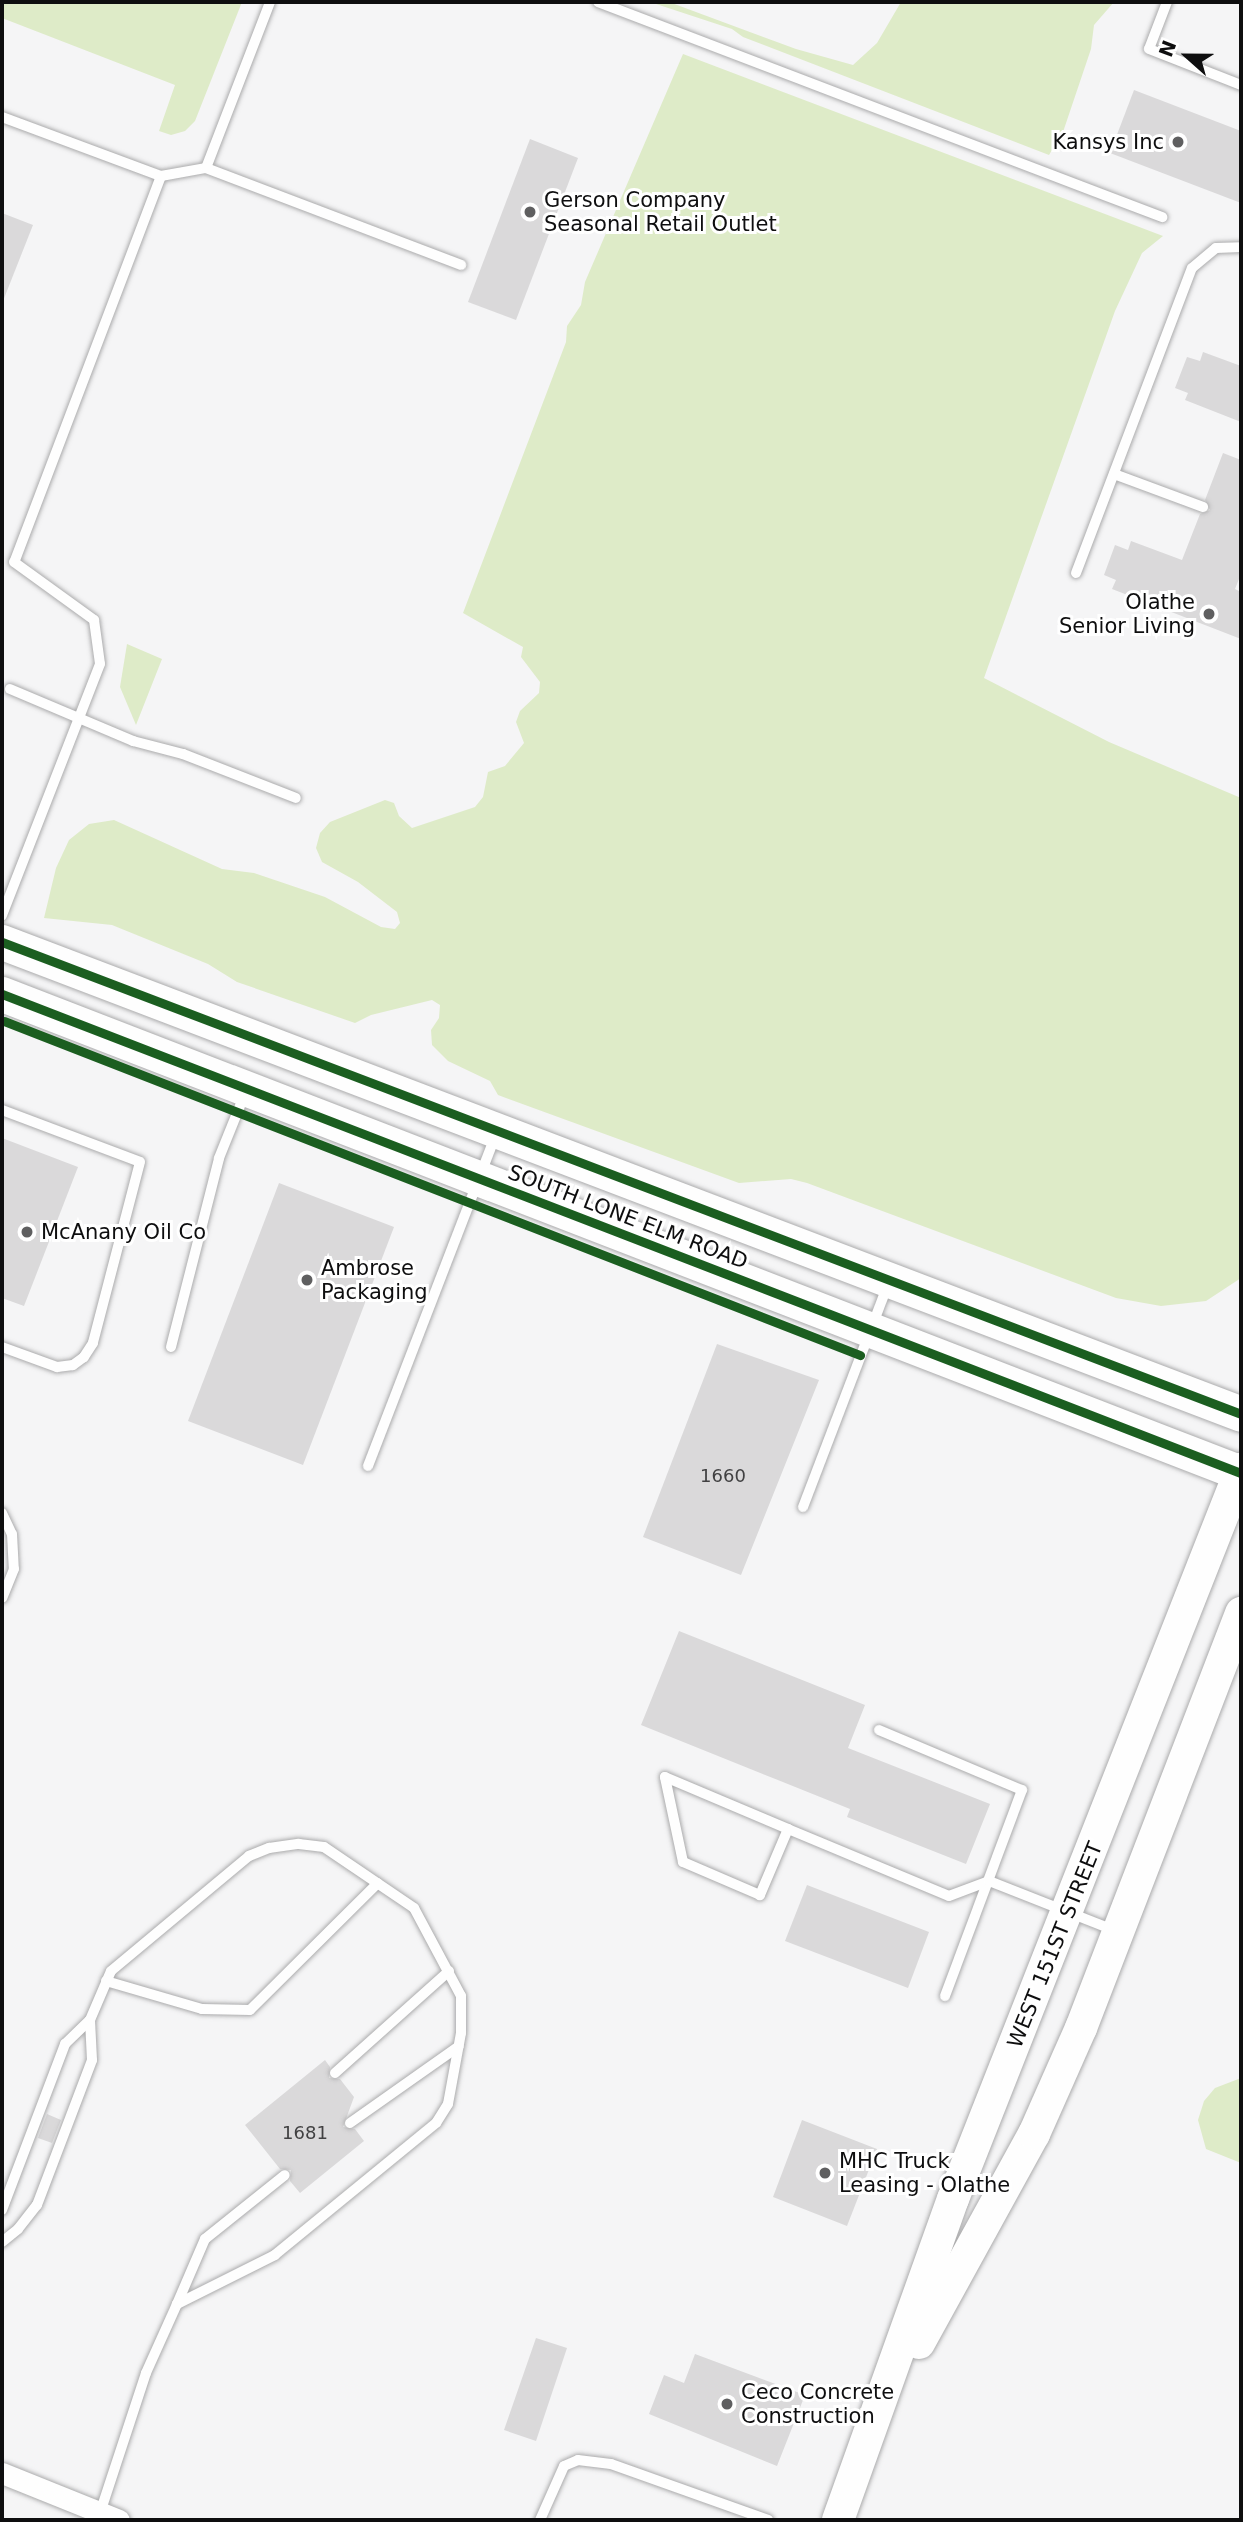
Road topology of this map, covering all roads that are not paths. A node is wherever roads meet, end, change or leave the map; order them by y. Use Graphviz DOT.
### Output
graph roads {
  1 [pos="270,2"];
  2 [pos="598,2"];
  3 [pos="1167,2"];
  4 [pos="1241,85"];
  5 [pos="2,117"];
  6 [pos="206,168"];
  7 [pos="161,176"];
  8 [pos="1163,217"];
  9 [pos="1241,247"];
  10 [pos="461,265"];
  11 [pos="1114,474"];
  12 [pos="1203,507"];
  13 [pos="1076,573"];
  14 [pos="10,689"];
  15 [pos="80,716"];
  16 [pos="296,798"];
  17 [pos="2,916"];
  18 [pos="2,942"];
  19 [pos="2,994"];
  20 [pos="247,1088"];
  21 [pos="2,1110"];
  22 [pos="498,1129"];
  23 [pos="478,1178"];
  24 [pos="890,1281"];
  25 [pos="870,1330"];
  26 [pos="2,1347"];
  27 [pos="171,1347"];
  28 [pos="1241,1414"];
  29 [pos="368,1466"];
  30 [pos="1241,1471"];
  31 [pos="803,1507"];
  32 [pos="2,1513"];
  33 [pos="2,1598"];
  34 [pos="1241,1613"];
  35 [pos="879,1730"];
  36 [pos="788,1829"];
  37 [pos="989,1881"];
  38 [pos="378,1883"];
  39 [pos="1069,1913"];
  40 [pos="1119,1932"];
  41 [pos="449,1972"];
  42 [pos="106,1981"];
  43 [pos="945,1996"];
  44 [pos="90,2020"];
  45 [pos="459,2046"];
  46 [pos="335,2073"];
  47 [pos="350,2123"];
  48 [pos="285,2175"];
  49 [pos="2,2210"];
  50 [pos="2,2242"];
  51 [pos="177,2304"];
  52 [pos="874,2424"];
  53 [pos="2,2473"];
  54 [pos="734,2508"];
  55 [pos="110,2516"];
  56 [pos="540,2520"];
  57 [pos="730,2520"];
  58 [pos="768,2520"];
  59 [pos="838,2520"];
  1 -- 6 [label="lane"];
  2 -- 8 [label="lane"];
  3 -- 4 [label="lane"];
  5 -- 7 [label="lane"];
  6 -- 7 [label="lane"];
  6 -- 10 [label="lane"];
  7 -- 15 [label="lane"];
  9 -- 11 [label="lane"];
  11 -- 12 [label="lane"];
  11 -- 13 [label="lane"];
  14 -- 15 [label="lane"];
  15 -- 16 [label="lane"];
  15 -- 17 [label="lane"];
  18 -- 22 [label="main road, SOUTH LONE ELM ROAD"];
  19 -- 20 [label="main road, SOUTH LONE ELM ROAD"];
  20 -- 23 [label="main road, SOUTH LONE ELM ROAD"];
  20 -- 27 [label="lane"];
  21 -- 26 [label="lane"];
  22 -- 23 [label="lane"];
  22 -- 24 [label="main road, SOUTH LONE ELM ROAD"];
  23 -- 25 [label="main road, SOUTH LONE ELM ROAD"];
  23 -- 29 [label="lane"];
  24 -- 25 [label="lane"];
  24 -- 28 [label="main road, SOUTH LONE ELM ROAD"];
  25 -- 30 [label="main road, SOUTH LONE ELM ROAD"];
  25 -- 31 [label="lane"];
  30 -- 39 [label="street, WEST 151ST STREET"];
  32 -- 33 [label="lane"];
  34 -- 40 [label="street, WEST 151ST STREET"];
  35 -- 37 [label="lane"];
  36 -- 36 [label="lane"];
  36 -- 37 [label="lane"];
  37 -- 39 [label="lane"];
  37 -- 43 [label="lane"];
  38 -- 41 [label="lane"];
  38 -- 42 [label="lane"];
  38 -- 42 [label="lane"];
  39 -- 40 [label="lane"];
  39 -- 52 [label="street, WEST 151ST STREET"];
  40 -- 52 [label="street, WEST 151ST STREET"];
  41 -- 45 [label="lane"];
  41 -- 46 [label="lane"];
  42 -- 44 [label="lane"];
  44 -- 49 [label="lane"];
  44 -- 50 [label="lane"];
  45 -- 47 [label="lane"];
  45 -- 51 [label="lane"];
  48 -- 51 [label="lane"];
  51 -- 55 [label="lane"];
  52 -- 59 [label="street, WEST 151ST STREET"];
  53 -- 55 [label="street"];
  54 -- 56 [label="lane"];
  54 -- 57 [label="lane"];
  54 -- 58 [label="lane"];
}
